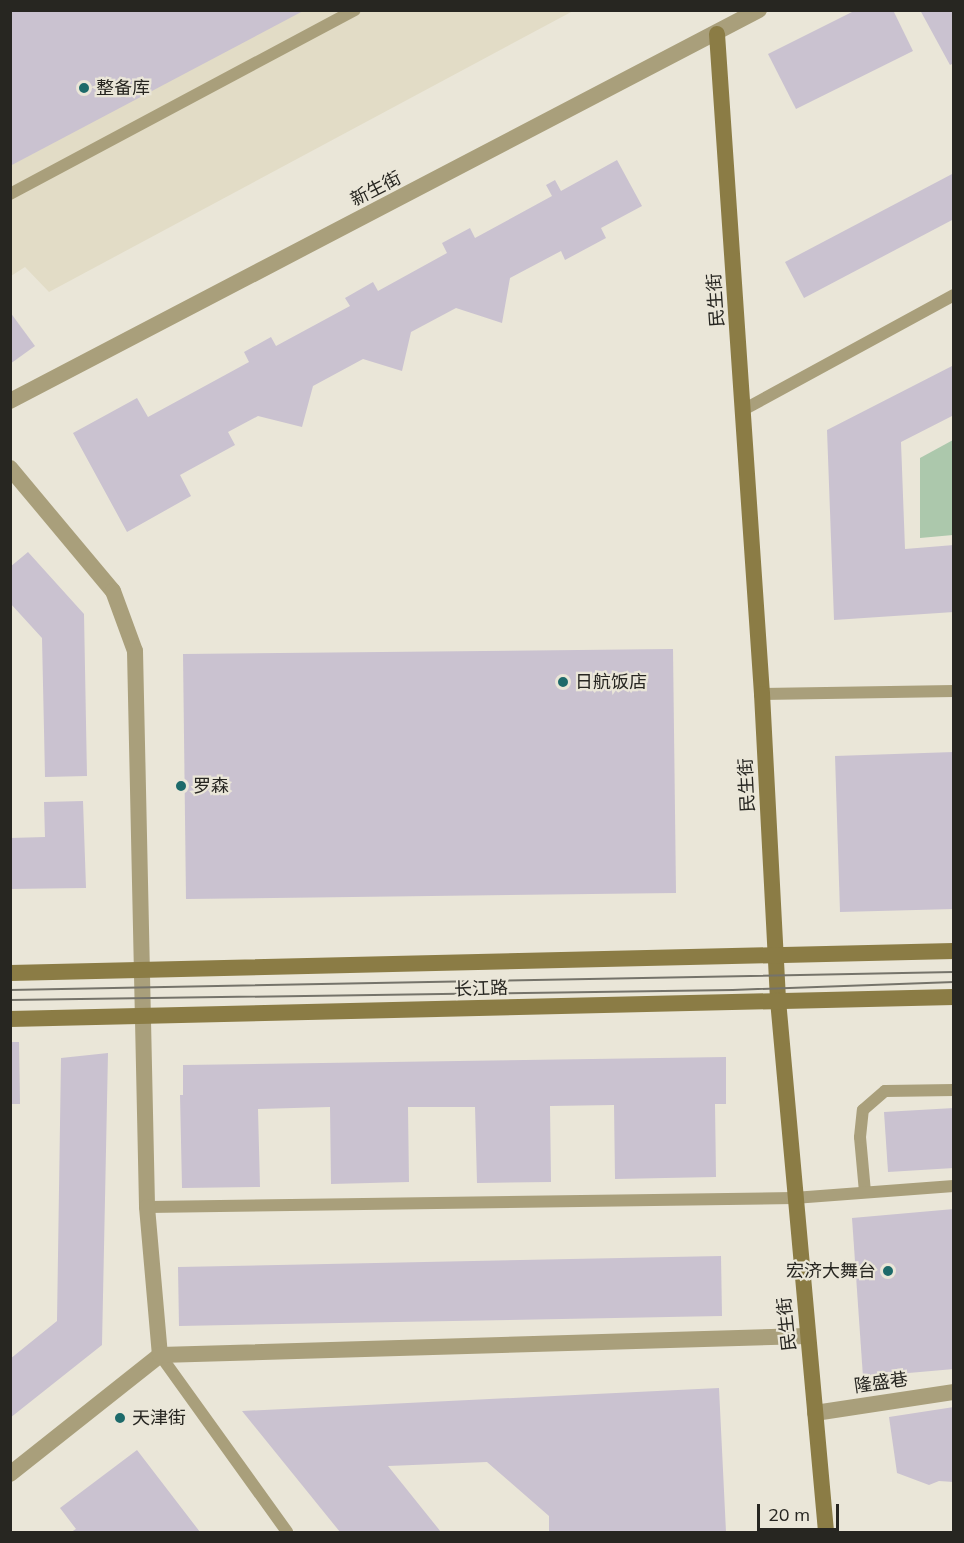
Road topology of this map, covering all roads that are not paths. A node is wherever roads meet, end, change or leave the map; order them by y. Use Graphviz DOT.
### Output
graph roads {
  1 [pos="355,10"];
  2 [pos="759,10"];
  3 [pos="717,34"];
  4 [pos="10,194"];
  5 [pos="954,295"];
  6 [pos="10,401"];
  7 [pos="743,410"];
  8 [pos="10,468"];
  9 [pos="954,691"];
  10 [pos="762,694"];
  11 [pos="954,951"];
  12 [pos="775,956"];
  13 [pos="143,971"];
  14 [pos="10,973"];
  15 [pos="954,997"];
  16 [pos="778,1000"];
  17 [pos="145,1018"];
  18 [pos="10,1019"];
  19 [pos="954,1090"];
  20 [pos="954,1186"];
  21 [pos="865,1192"];
  22 [pos="794,1198"];
  23 [pos="147,1207"];
  24 [pos="807,1336"];
  25 [pos="160,1355"];
  26 [pos="954,1392"];
  27 [pos="815,1413"];
  28 [pos="10,1474"];
  29 [pos="287,1533"];
  30 [pos="826,1533"];
  1 -- 4 [label="lane"];
  2 -- 3 [label="street, 新生街"];
  3 -- 6 [label="street, 新生街"];
  3 -- 7 [label="main road, 民生街"];
  5 -- 7 [label="lane"];
  7 -- 10 [label="main road, 民生街"];
  8 -- 13 [label="street"];
  9 -- 10 [label="lane"];
  10 -- 12 [label="main road, 民生街"];
  11 -- 12 [label="main road, 长江路"];
  12 -- 13 [label="main road, 长江路"];
  12 -- 16 [label="main road, 民生街"];
  13 -- 14 [label="main road, 长江路"];
  13 -- 17 [label="street"];
  15 -- 16 [label="main road, 长江路"];
  16 -- 17 [label="main road, 长江路"];
  16 -- 22 [label="main road, 民生街"];
  17 -- 18 [label="main road, 长江路"];
  17 -- 23 [label="street"];
  19 -- 21 [label="lane"];
  20 -- 21 [label="lane"];
  21 -- 22 [label="lane"];
  22 -- 23 [label="lane"];
  22 -- 24 [label="main road, 民生街"];
  23 -- 25 [label="street"];
  24 -- 25 [label="street"];
  24 -- 27 [label="main road, 民生街"];
  25 -- 28 [label="street"];
  25 -- 29 [label="lane"];
  26 -- 27 [label="street, 隆盛巷"];
  27 -- 30 [label="main road, 民生街"];
}
